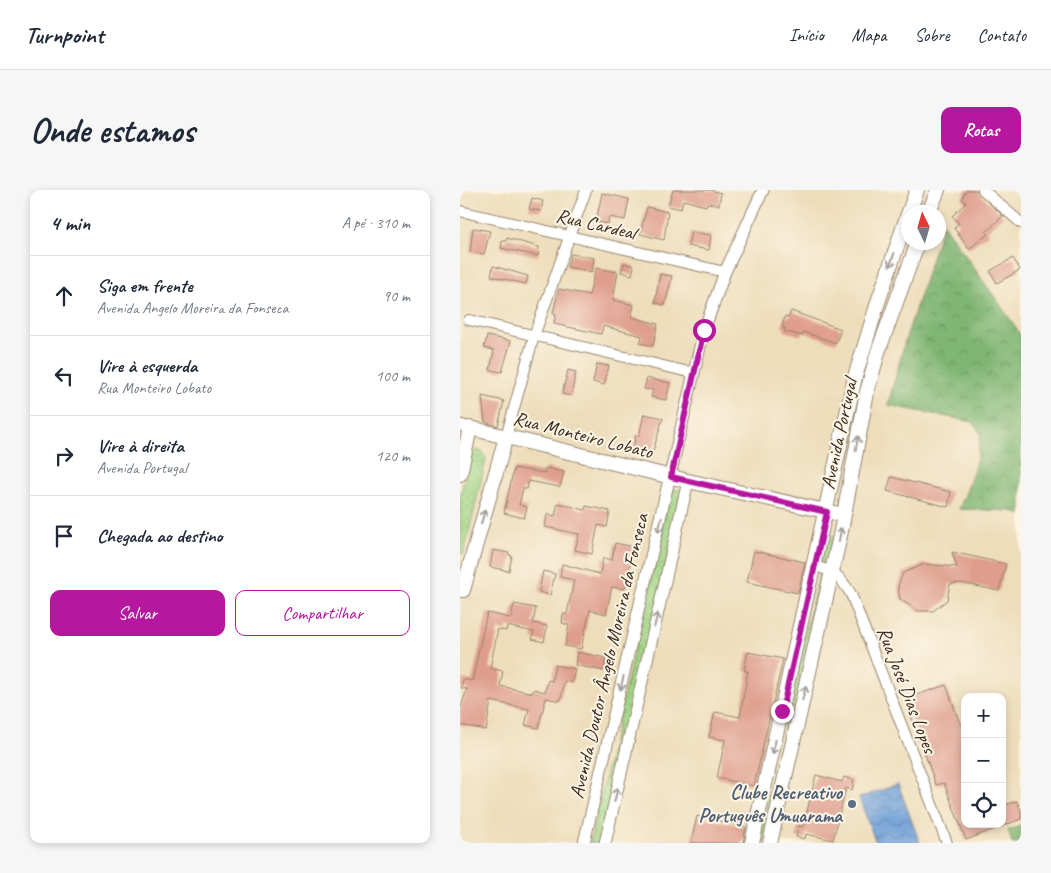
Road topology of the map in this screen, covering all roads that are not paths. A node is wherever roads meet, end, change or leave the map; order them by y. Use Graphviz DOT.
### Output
graph roads {
  1 [pos="586,190"];
  2 [pos="763,190"];
  3 [pos="918,190"];
  4 [pos="938,190"];
  5 [pos="983,190"];
  6 [pos="912,205"];
  7 [pos="932,205"];
  8 [pos="460,211"];
  9 [pos="1021,223"];
  10 [pos="569,236"];
  11 [pos="901,236"];
  12 [pos="915,250"];
  13 [pos="725,272"];
  14 [pos="468,320"];
  15 [pos="534,336"];
  16 [pos="694,373"];
  17 [pos="465,427"];
  18 [pos="506,437"];
  19 [pos="460,474"];
  20 [pos="671,477"];
  21 [pos="688,481"];
  22 [pos="827,512"];
  23 [pos="843,515"];
  24 [pos="465,563"];
  25 [pos="814,566"];
  26 [pos="832,571"];
  27 [pos="461,594"];
  28 [pos="782,711"];
  29 [pos="798,715"];
  30 [pos="584,843"];
  31 [pos="605,843"];
  32 [pos="752,843"];
  33 [pos="770,843"];
  34 [pos="947,843"];
  1 -- 10 [label="street"];
  2 -- 13 [label="street, Avenida Doutor Ângelo Moreira da Fonseca"];
  3 -- 6 [label="main road, Avenida Portugal"];
  4 -- 7 [label="main road"];
  5 -- 9 [label="street"];
  8 -- 10 [label="street, Rua Cardeal"];
  10 -- 13 [label="street, Rua Cardeal"];
  10 -- 15 [label="street"];
  11 -- 22 [label="main road, Avenida Portugal, one-way"];
  23 -- 12 [label="main road, Avenida Portugal, one-way"];
  13 -- 16 [label="street, Avenida Doutor Ângelo Moreira da Fonseca"];
  14 -- 15 [label="street"];
  15 -- 16 [label="street"];
  15 -- 18 [label="street"];
  16 -- 20 [label="street, Avenida Doutor Ângelo Moreira da Fonseca"];
  17 -- 18 [label="main road, Rua Monteiro Lobato"];
  17 -- 19 [label="main road"];
  18 -- 20 [label="main road, Rua Monteiro Lobato"];
  24 -- 18 [label="main road, one-way"];
  20 -- 21 [label="main road, Rua Monteiro Lobato"];
  20 -- 30 [label="street, Avenida Doutor Ângelo Moreira da Fonseca, one-way"];
  21 -- 22 [label="main road, Rua Monteiro Lobato"];
  31 -- 21 [label="street, Avenida Doutor Ângelo Moreira da Fonseca, one-way"];
  22 -- 23 [label="main road, Rua Monteiro Lobato"];
  22 -- 25 [label="main road, Avenida Portugal"];
  26 -- 23 [label="main road, Avenida Portugal, one-way"];
  24 -- 27 [label="main road"];
  25 -- 26 [label="street"];
  25 -- 28 [label="main road, Avenida Portugal"];
  29 -- 26 [label="main road, Avenida Portugal, one-way"];
  26 -- 34 [label="street, Rua José Dias Lopes"];
  28 -- 29 [label="main road"];
  28 -- 32 [label="main road, Avenida Portugal, one-way"];
  29 -- 33 [label="main road, Avenida Portugal"];
}
